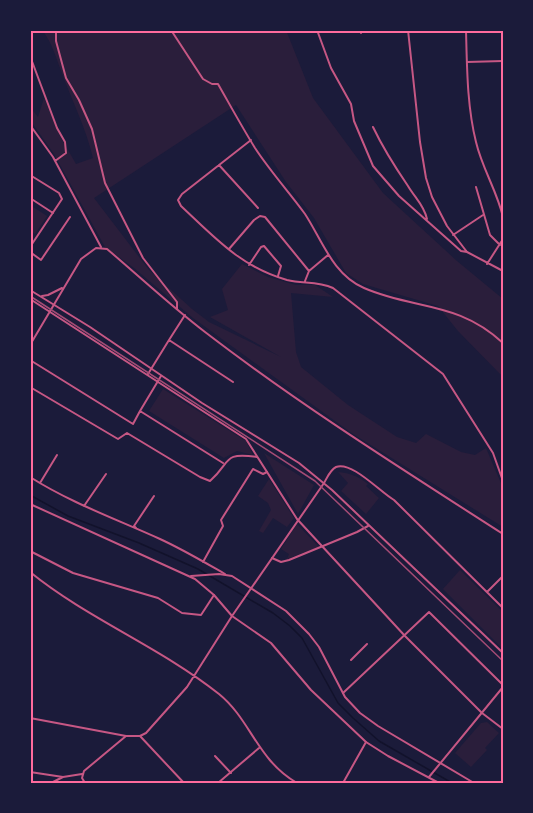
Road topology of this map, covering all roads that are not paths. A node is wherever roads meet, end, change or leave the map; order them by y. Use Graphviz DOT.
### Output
graph roads {
  1 [pos="56,30"];
  2 [pos="171,30"];
  3 [pos="317,30"];
  4 [pos="408,30"];
  5 [pos="466,30"];
  6 [pos="30,56"];
  7 [pos="503,61"];
  8 [pos="467,62"];
  9 [pos="30,125"];
  10 [pos="374,127"];
  11 [pos="251,140"];
  12 [pos="55,161"];
  13 [pos="219,165"];
  14 [pos="30,175"];
  15 [pos="476,187"];
  16 [pos="30,198"];
  17 [pos="258,208"];
  18 [pos="53,213"];
  19 [pos="483,215"];
  20 [pos="70,217"];
  21 [pos="503,217"];
  22 [pos="427,219"];
  23 [pos="453,235"];
  24 [pos="503,239"];
  25 [pos="500,245"];
  26 [pos="30,247"];
  27 [pos="101,247"];
  28 [pos="228,250"];
  29 [pos="30,252"];
  30 [pos="467,252"];
  31 [pos="328,255"];
  32 [pos="487,264"];
  33 [pos="249,265"];
  34 [pos="309,271"];
  35 [pos="503,271"];
  36 [pos="278,276"];
  37 [pos="305,281"];
  38 [pos="64,287"];
  39 [pos="30,290"];
  40 [pos="39,296"];
  41 [pos="30,299"];
  42 [pos="54,305"];
  43 [pos="177,309"];
  44 [pos="50,312"];
  45 [pos="184,315"];
  46 [pos="169,340"];
  47 [pos="503,343"];
  48 [pos="30,345"];
  49 [pos="30,360"];
  50 [pos="151,369"];
  51 [pos="148,374"];
  52 [pos="161,376"];
  53 [pos="158,381"];
  54 [pos="233,382"];
  55 [pos="30,387"];
  56 [pos="140,411"];
  57 [pos="133,424"];
  58 [pos="127,433"];
  59 [pos="57,455"];
  60 [pos="258,457"];
  61 [pos="224,464"];
  62 [pos="267,472"];
  63 [pos="106,474"];
  64 [pos="30,477"];
  65 [pos="503,481"];
  66 [pos="40,483"];
  67 [pos="324,483"];
  68 [pos="154,496"];
  69 [pos="31,505"];
  70 [pos="84,506"];
  71 [pos="297,519"];
  72 [pos="369,525"];
  73 [pos="137,530"];
  74 [pos="503,534"];
  75 [pos="323,547"];
  76 [pos="30,551"];
  77 [pos="272,558"];
  78 [pos="203,562"];
  79 [pos="30,572"];
  80 [pos="225,574"];
  81 [pos="190,576"];
  82 [pos="503,578"];
  83 [pos="252,588"];
  84 [pos="487,592"];
  85 [pos="214,595"];
  86 [pos="503,608"];
  87 [pos="232,616"];
  88 [pos="405,636"];
  89 [pos="367,644"];
  90 [pos="503,653"];
  91 [pos="351,660"];
  92 [pos="194,676"];
  93 [pos="503,686"];
  94 [pos="343,693"];
  95 [pos="482,713"];
  96 [pos="30,718"];
  97 [pos="503,729"];
  98 [pos="126,736"];
  99 [pos="140,736"];
  100 [pos="366,742"];
  101 [pos="259,748"];
  102 [pos="215,756"];
  103 [pos="440,763"];
  104 [pos="30,772"];
  105 [pos="231,772"];
  106 [pos="83,774"];
  107 [pos="63,777"];
  108 [pos="429,777"];
  109 [pos="51,783"];
  110 [pos="85,783"];
  111 [pos="184,783"];
  112 [pos="218,783"];
  113 [pos="297,783"];
  114 [pos="344,783"];
  115 [pos="439,783"];
  116 [pos="474,783"];
  1 -- 43 [label="street"];
  2 -- 11 [label="street"];
  3 -- 22 [label="street"];
  4 -- 23 [label="street"];
  5 -- 8 [label="street"];
  6 -- 12 [label="street"];
  7 -- 8 [label="street"];
  8 -- 21 [label="street"];
  9 -- 12 [label="street"];
  10 -- 22 [label="street"];
  11 -- 13 [label="street"];
  11 -- 31 [label="street"];
  12 -- 27 [label="street"];
  13 -- 17 [label="street"];
  13 -- 28 [label="street"];
  14 -- 18 [label="street"];
  15 -- 19 [label="street"];
  16 -- 18 [label="street"];
  18 -- 26 [label="street"];
  19 -- 23 [label="street"];
  19 -- 25 [label="street"];
  20 -- 29 [label="street"];
  22 -- 30 [label="street"];
  23 -- 30 [label="street"];
  24 -- 25 [label="street"];
  25 -- 32 [label="street"];
  27 -- 38 [label="street"];
  27 -- 43 [label="street"];
  28 -- 33 [label="street"];
  28 -- 34 [label="street"];
  30 -- 32 [label="street"];
  31 -- 34 [label="street"];
  31 -- 47 [label="street"];
  32 -- 35 [label="street"];
  33 -- 36 [label="street"];
  33 -- 36 [label="street"];
  34 -- 37 [label="street"];
  36 -- 37 [label="street"];
  37 -- 65 [label="street"];
  38 -- 40 [label="street"];
  38 -- 42 [label="street"];
  39 -- 40 [label="street"];
  40 -- 42 [label="street"];
  41 -- 44 [label="street"];
  42 -- 44 [label="street"];
  42 -- 50 [label="street"];
  43 -- 45 [label="street"];
  44 -- 48 [label="street"];
  44 -- 51 [label="street"];
  45 -- 46 [label="street"];
  45 -- 74 [label="street"];
  46 -- 50 [label="street"];
  46 -- 54 [label="street"];
  49 -- 57 [label="street"];
  50 -- 51 [label="street"];
  50 -- 52 [label="street"];
  51 -- 53 [label="street"];
  52 -- 53 [label="street"];
  52 -- 67 [label="street"];
  53 -- 56 [label="street"];
  53 -- 60 [label="street"];
  55 -- 58 [label="street"];
  56 -- 57 [label="street"];
  56 -- 61 [label="street"];
  57 -- 58 [label="street"];
  58 -- 61 [label="street"];
  59 -- 66 [label="street"];
  60 -- 61 [label="street"];
  60 -- 62 [label="street"];
  62 -- 71 [label="street"];
  62 -- 78 [label="street"];
  63 -- 70 [label="street"];
  64 -- 66 [label="street"];
  66 -- 70 [label="street"];
  67 -- 71 [label="street"];
  67 -- 72 [label="street"];
  67 -- 84 [label="street"];
  68 -- 73 [label="street"];
  69 -- 81 [label="street"];
  70 -- 73 [label="street"];
  71 -- 75 [label="street"];
  71 -- 77 [label="street"];
  72 -- 75 [label="street"];
  72 -- 90 [label="street"];
  73 -- 78 [label="street"];
  75 -- 77 [label="street"];
  75 -- 88 [label="street"];
  76 -- 85 [label="street"];
  77 -- 83 [label="street"];
  78 -- 80 [label="street"];
  79 -- 92 [label="street"];
  80 -- 81 [label="street"];
  80 -- 83 [label="street"];
  81 -- 85 [label="street"];
  82 -- 84 [label="street"];
  83 -- 87 [label="street"];
  83 -- 94 [label="street"];
  84 -- 86 [label="street"];
  85 -- 87 [label="street"];
  87 -- 92 [label="street"];
  87 -- 100 [label="street"];
  88 -- 93 [label="street"];
  88 -- 94 [label="street"];
  88 -- 95 [label="street"];
  89 -- 91 [label="street"];
  92 -- 99 [label="street"];
  92 -- 101 [label="street"];
  93 -- 95 [label="street"];
  94 -- 103 [label="street"];
  95 -- 97 [label="street"];
  95 -- 103 [label="street"];
  96 -- 98 [label="street"];
  98 -- 99 [label="street"];
  98 -- 106 [label="street"];
  99 -- 111 [label="street"];
  100 -- 108 [label="street"];
  100 -- 114 [label="street"];
  101 -- 105 [label="street"];
  101 -- 113 [label="street"];
  102 -- 105 [label="street"];
  103 -- 108 [label="street"];
  103 -- 116 [label="street"];
  104 -- 107 [label="street"];
  105 -- 112 [label="street"];
  106 -- 107 [label="street"];
  106 -- 110 [label="street"];
  107 -- 109 [label="street"];
  108 -- 115 [label="street"];
}
